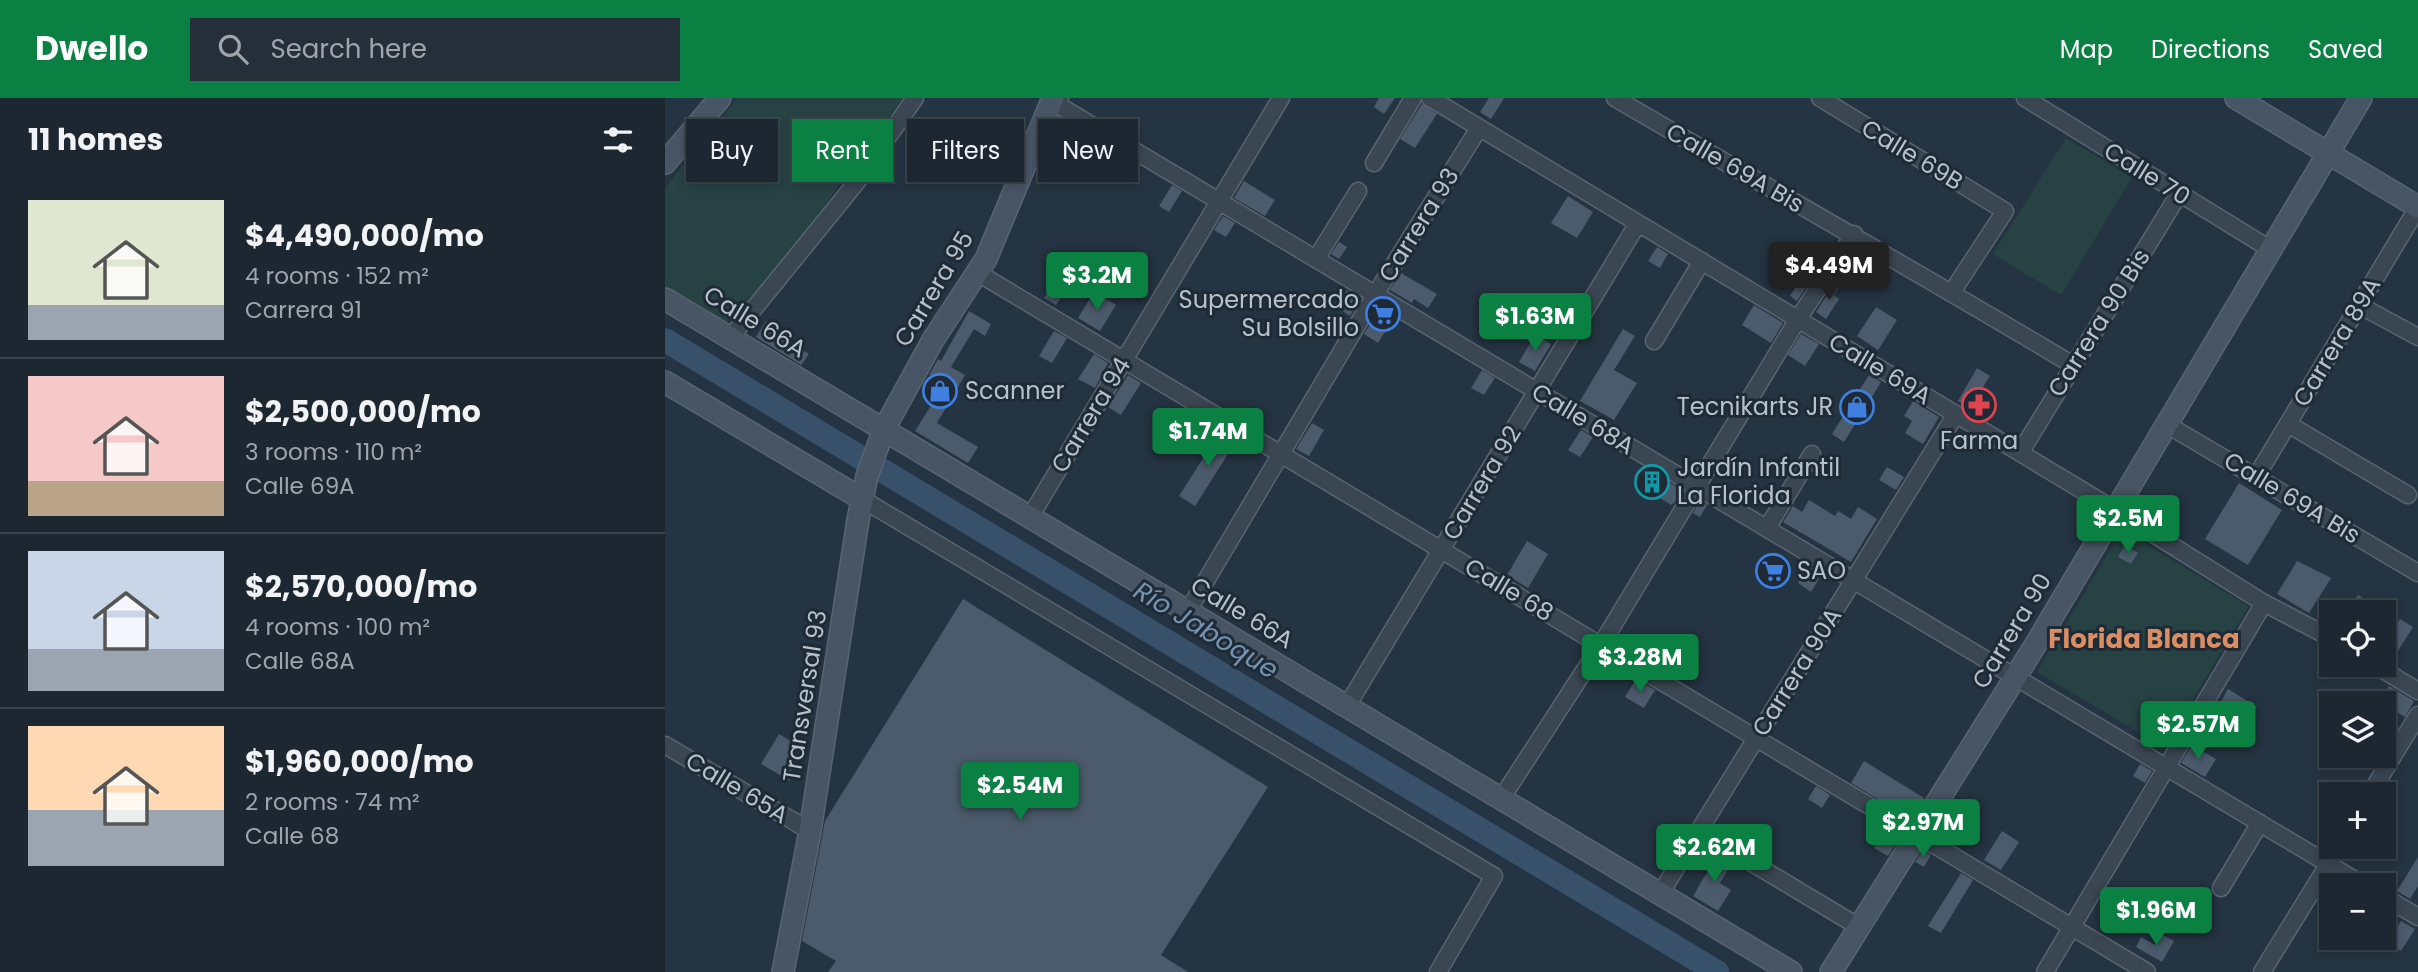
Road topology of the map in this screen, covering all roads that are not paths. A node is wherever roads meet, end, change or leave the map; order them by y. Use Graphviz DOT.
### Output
graph roads {
  1 [pos="720,98"];
  2 [pos="915,98"];
  3 [pos="1281,98"];
  4 [pos="1413,98"];
  5 [pos="1430,98"];
  6 [pos="1615,98"];
  7 [pos="1820,98"];
  8 [pos="2025,98"];
  9 [pos="2236,98"];
  10 [pos="2361,98"];
  11 [pos="1055,99"];
  12 [pos="1479,128"];
  13 [pos="2328,153"];
  14 [pos="665,163"];
  15 [pos="1374,163"];
  16 [pos="1357,191"];
  17 [pos="2179,194"];
  18 [pos="1219,201"];
  19 [pos="2418,207"];
  20 [pos="1639,223"];
  21 [pos="1854,234"];
  22 [pos="2270,250"];
  23 [pos="1316,260"];
  24 [pos="1702,261"];
  25 [pos="978,273"];
  26 [pos="1952,292"];
  27 [pos="1375,295"];
  28 [pos="665,299"];
  29 [pos="2359,305"];
  30 [pos="1798,319"];
  31 [pos="2418,337"];
  32 [pos="730,338"];
  33 [pos="1654,341"];
  34 [pos="1124,360"];
  35 [pos="2073,365"];
  36 [pos="665,382"];
  37 [pos="1537,391"];
  38 [pos="1956,414"];
  39 [pos="2166,424"];
  40 [pos="2288,424"];
  41 [pos="881,436"];
  42 [pos="2020,453"];
  43 [pos="1812,454"];
  44 [pos="1283,455"];
  45 [pos="2256,477"];
  46 [pos="1697,486"];
  47 [pos="2408,495"];
  48 [pos="862,499"];
  49 [pos="2115,510"];
  50 [pos="1030,517"];
  51 [pos="1767,528"];
  52 [pos="1441,550"];
  53 [pos="2418,573"];
  54 [pos="1854,580"];
  55 [pos="2264,603"];
  56 [pos="1188,611"];
  57 [pos="2319,632"];
  58 [pos="1601,645"];
  59 [pos="2016,677"];
  60 [pos="2395,677"];
  61 [pos="2418,691"];
  62 [pos="1347,706"];
  63 [pos="2418,715"];
  64 [pos="1756,738"];
  65 [pos="665,745"];
  66 [pos="2165,766"];
  67 [pos="2377,782"];
  68 [pos="1501,799"];
  69 [pos="2260,823"];
  70 [pos="810,831"];
  71 [pos="1699,831"];
  72 [pos="1917,834"];
  73 [pos="2332,859"];
  74 [pos="2329,864"];
  75 [pos="2344,873"];
  76 [pos="2221,888"];
  77 [pos="1660,894"];
  78 [pos="2396,904"];
  79 [pos="2418,917"];
  80 [pos="1859,927"];
  81 [pos="2072,927"];
  82 [pos="783,972"];
  83 [pos="1438,972"];
  84 [pos="1791,972"];
  85 [pos="1831,972"];
  86 [pos="2045,972"];
  87 [pos="2147,972"];
  88 [pos="2262,972"];
  1 -- 14 [label="street"];
  2 -- 32 [label="street"];
  3 -- 18 [label="street, Carrera 94"];
  4 -- 15 [label="street"];
  5 -- 12 [label="street, Calle 69A"];
  6 -- 21 [label="street, Calle 69A Bis"];
  7 -- 26 [label="street, Calle 69B"];
  8 -- 17 [label="street, Calle 70"];
  9 -- 13 [label="street"];
  10 -- 13 [label="street, Carrera 90"];
  11 -- 18 [label="street, Calle 68A"];
  11 -- 25 [label="street, Carrera 95"];
  12 -- 20 [label="street, Calle 69A"];
  12 -- 27 [label="street, Carrera 93"];
  13 -- 19 [label="street"];
  13 -- 22 [label="street, Carrera 90"];
  16 -- 23 [label="street"];
  17 -- 22 [label="street, Calle 70"];
  17 -- 35 [label="street, Carrera 90 Bis"];
  18 -- 23 [label="street, Calle 68A"];
  18 -- 34 [label="street, Carrera 94"];
  19 -- 29 [label="street, Carrera 89A"];
  20 -- 24 [label="street, Calle 69A"];
  20 -- 37 [label="street, Carrera 92"];
  21 -- 26 [label="street, Calle 69A Bis"];
  21 -- 30 [label="street"];
  22 -- 39 [label="street, Carrera 90"];
  23 -- 27 [label="street, Calle 68A"];
  24 -- 30 [label="street, Calle 69A"];
  24 -- 33 [label="street"];
  25 -- 34 [label="street, Calle 68"];
  25 -- 41 [label="street, Carrera 95"];
  26 -- 35 [label="street, Calle 69A Bis"];
  27 -- 37 [label="street, Calle 68A"];
  27 -- 44 [label="street, Carrera 93"];
  28 -- 32 [label="street, Calle 66A"];
  29 -- 31 [label="street"];
  29 -- 40 [label="street, Carrera 89A"];
  30 -- 38 [label="street, Calle 69A"];
  30 -- 46 [label="street"];
  32 -- 41 [label="street, Calle 66A"];
  34 -- 44 [label="street, Calle 68"];
  34 -- 50 [label="street, Carrera 94"];
  35 -- 42 [label="street, Carrera 90 Bis"];
  36 -- 48 [label="street"];
  37 -- 46 [label="street, Calle 68A"];
  37 -- 52 [label="street, Carrera 92"];
  38 -- 42 [label="street, Calle 69A"];
  38 -- 54 [label="street, Carrera 90A"];
  39 -- 45 [label="street, Calle 69A Bis"];
  39 -- 49 [label="street, Carrera 90"];
  40 -- 45 [label="street, Carrera 89A"];
  40 -- 47 [label="street"];
  41 -- 48 [label="street, Transversal 93"];
  41 -- 50 [label="street, Calle 66A"];
  42 -- 49 [label="street, Calle 69A"];
  43 -- 51 [label="street"];
  44 -- 52 [label="street, Calle 68"];
  44 -- 56 [label="street, Carrera 93"];
  45 -- 53 [label="street, Calle 69A Bis"];
  46 -- 51 [label="street, Calle 68A"];
  46 -- 58 [label="street"];
  48 -- 70 [label="street, Transversal 93"];
  48 -- 83 [label="street"];
  49 -- 55 [label="street, Calle 69A"];
  49 -- 59 [label="street, Carrera 90"];
  50 -- 56 [label="street, Calle 66A"];
  51 -- 54 [label="street, Calle 68A"];
  52 -- 58 [label="street, Calle 68"];
  52 -- 62 [label="street, Carrera 92"];
  54 -- 59 [label="street, Calle 68A"];
  54 -- 64 [label="street, Carrera 90A"];
  55 -- 57 [label="street, Calle 69A"];
  55 -- 66 [label="street"];
  56 -- 62 [label="street, Calle 66A"];
  58 -- 64 [label="street, Calle 68"];
  58 -- 68 [label="street"];
  59 -- 66 [label="street, Calle 68A"];
  59 -- 72 [label="street, Carrera 90"];
  60 -- 61 [label="street"];
  62 -- 68 [label="street, Calle 66A"];
  63 -- 67 [label="street"];
  64 -- 71 [label="street, Carrera 90A"];
  64 -- 72 [label="street, Calle 68"];
  65 -- 70 [label="street, Calle 65A"];
  66 -- 69 [label="street, Calle 68A"];
  66 -- 81 [label="street"];
  68 -- 77 [label="street, Calle 66A"];
  69 -- 74 [label="street, Calle 68A"];
  69 -- 76 [label="street"];
  70 -- 82 [label="street, Transversal 93"];
  71 -- 77 [label="street, Carrera 90A"];
  71 -- 80 [label="street"];
  72 -- 80 [label="street, Carrera 90"];
  72 -- 81 [label="street, Calle 68"];
  73 -- 74 [label="street"];
  74 -- 75 [label="street, Calle 68A"];
  74 -- 88 [label="street"];
  77 -- 84 [label="street, Calle 66A"];
  78 -- 79 [label="street"];
  80 -- 85 [label="street, Carrera 90"];
  81 -- 86 [label="street"];
  81 -- 87 [label="street, Calle 68"];
}
